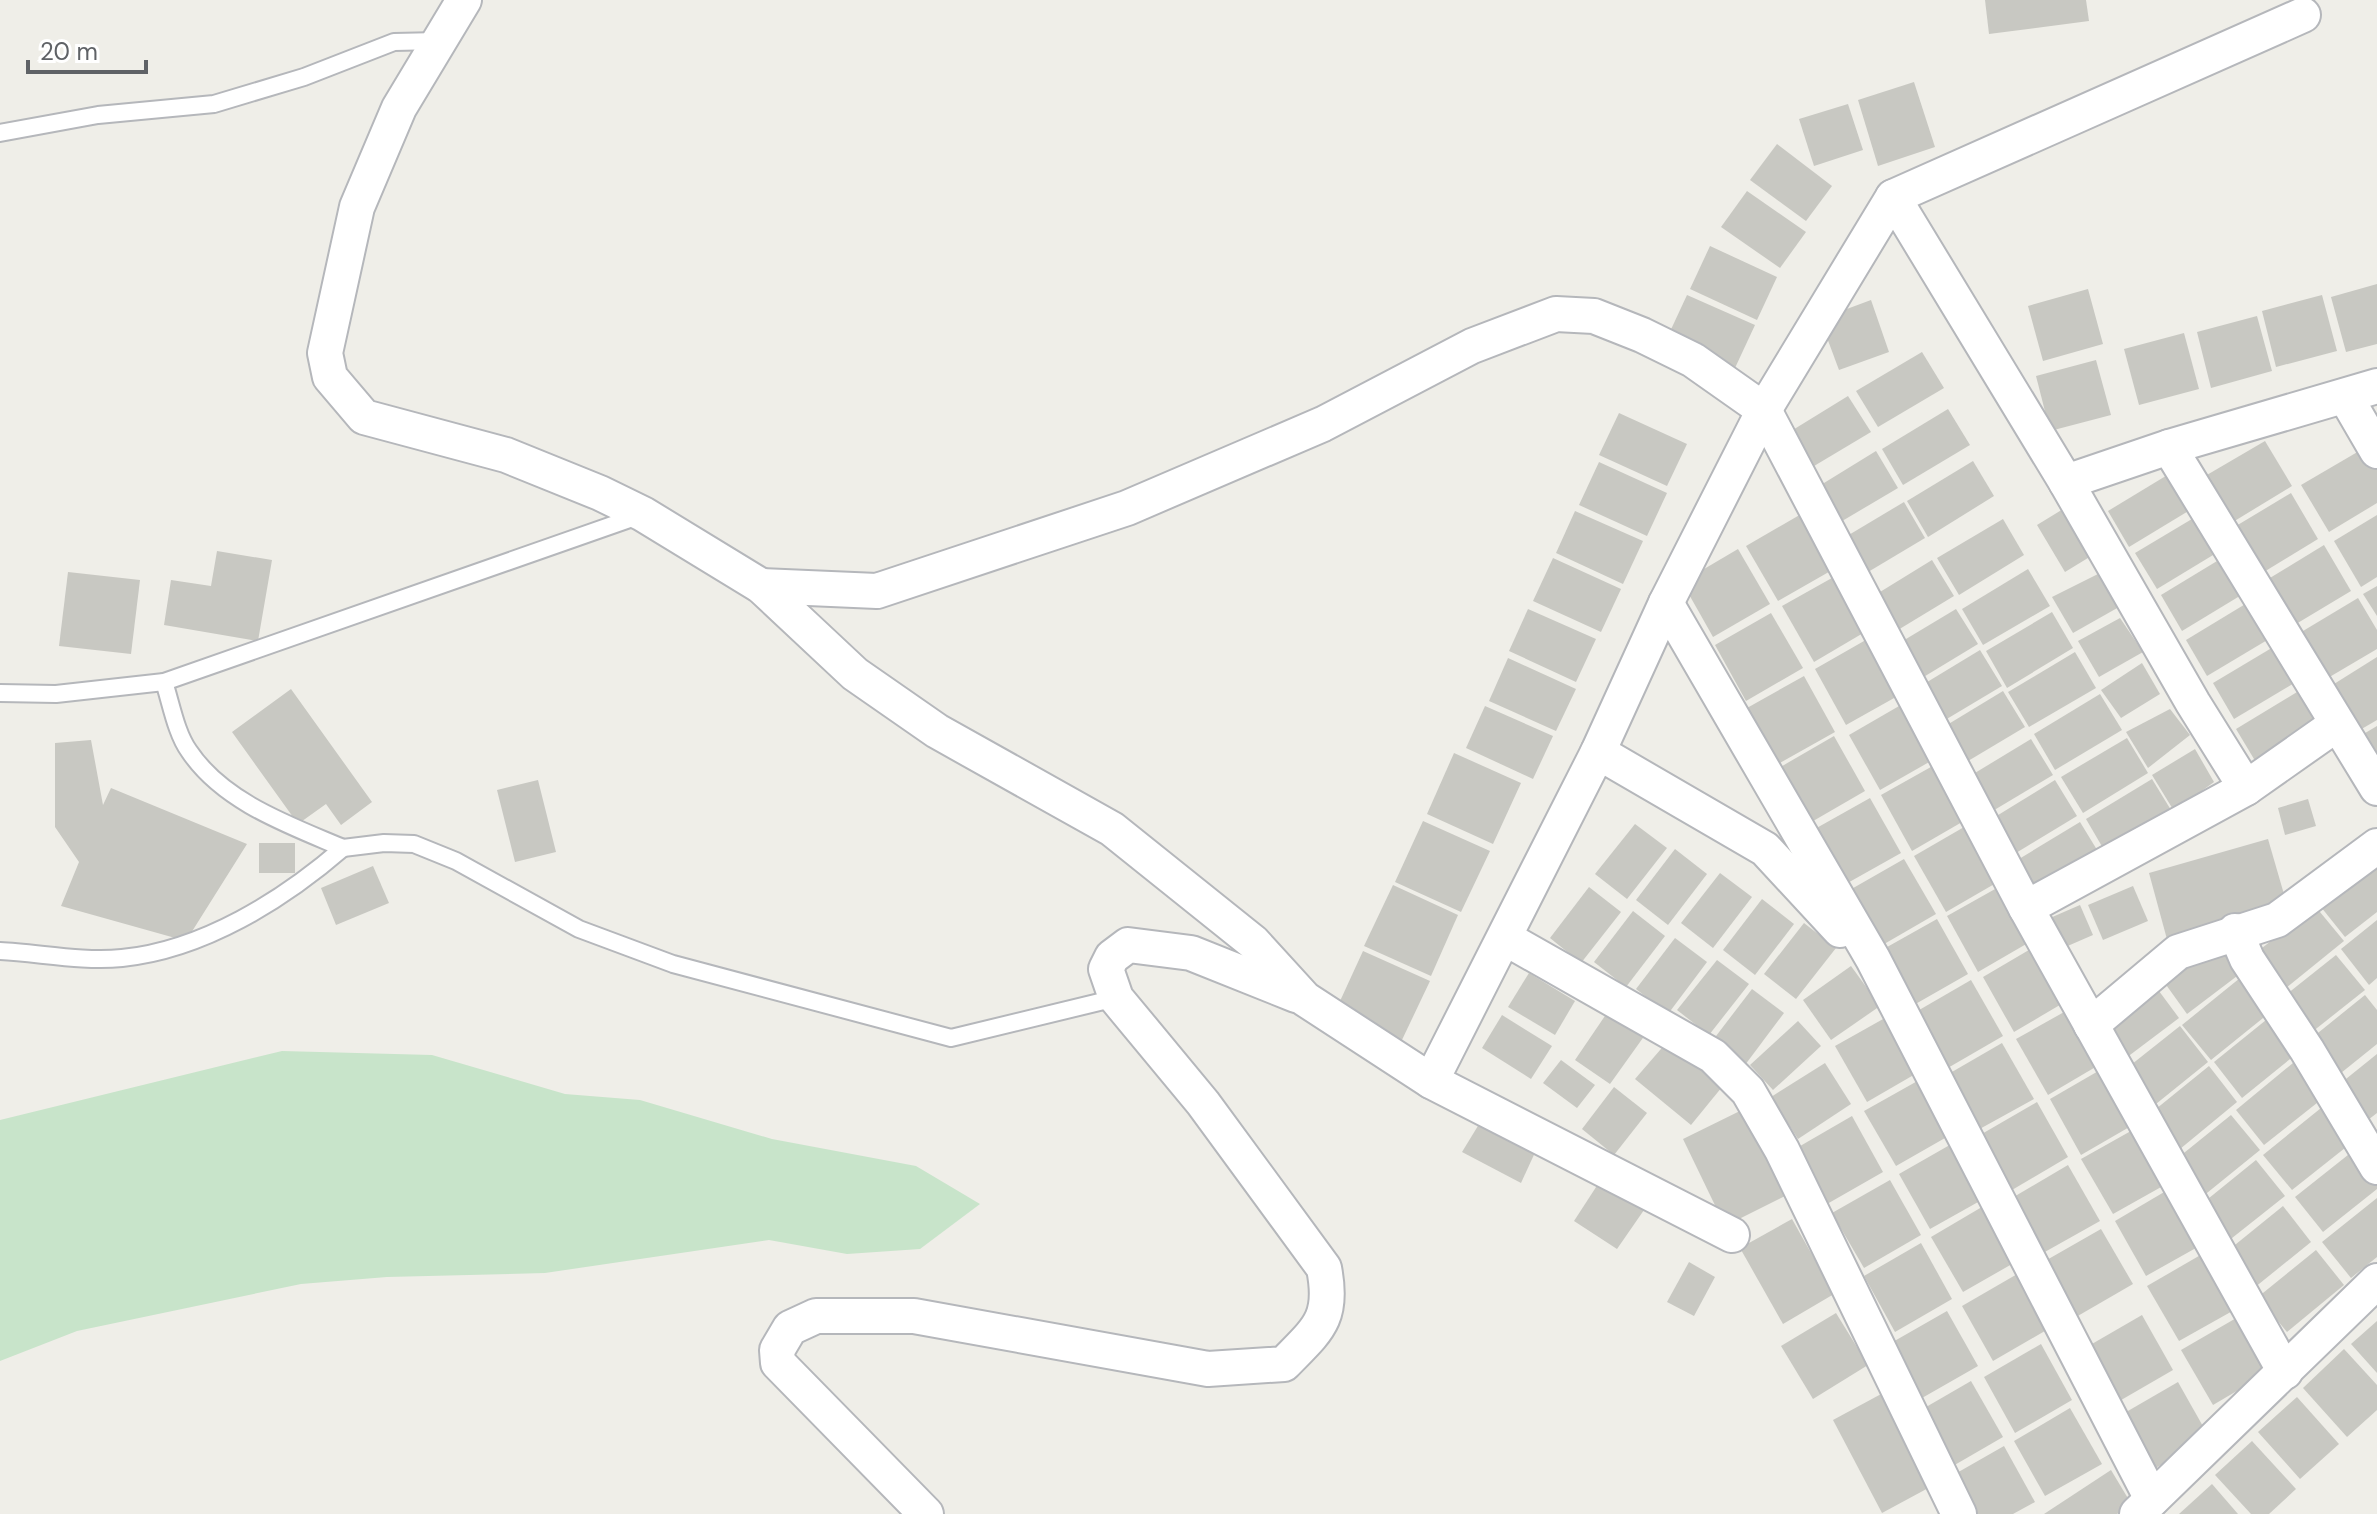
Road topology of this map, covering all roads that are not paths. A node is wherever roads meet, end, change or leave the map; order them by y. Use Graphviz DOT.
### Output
graph roads {
  1 [pos="464,0"];
  2 [pos="2308,5"];
  3 [pos="439,41"];
  4 [pos="0,133"];
  5 [pos="1893,197"];
  6 [pos="2361,391"];
  7 [pos="1764,410"];
  8 [pos="2169,447"];
  9 [pos="2377,451"];
  10 [pos="2066,482"];
  11 [pos="643,514"];
  12 [pos="761,586"];
  13 [pos="1666,603"];
  14 [pos="164,682"];
  15 [pos="0,693"];
  16 [pos="2337,724"];
  17 [pos="1598,752"];
  18 [pos="2246,788"];
  19 [pos="2377,788"];
  20 [pos="2377,846"];
  21 [pos="343,848"];
  22 [pos="2026,908"];
  23 [pos="2235,931"];
  24 [pos="1505,938"];
  25 [pos="0,951"];
  26 [pos="1873,959"];
  27 [pos="1116,998"];
  28 [pos="1305,999"];
  29 [pos="2091,1025"];
  30 [pos="1431,1081"];
  31 [pos="2377,1167"];
  32 [pos="1732,1235"];
  33 [pos="2377,1281"];
  34 [pos="2285,1372"];
  35 [pos="2144,1507"];
  36 [pos="926,1514"];
  37 [pos="1959,1514"];
  1 -- 3 [label="street"];
  2 -- 5 [label="street"];
  3 -- 4 [label="lane"];
  3 -- 11 [label="street"];
  5 -- 7 [label="street"];
  5 -- 10 [label="street"];
  6 -- 8 [label="street"];
  6 -- 9 [label="street"];
  7 -- 12 [label="street"];
  7 -- 13 [label="street"];
  7 -- 22 [label="street"];
  8 -- 10 [label="street"];
  8 -- 16 [label="street"];
  10 -- 18 [label="street"];
  11 -- 12 [label="street"];
  11 -- 14 [label="lane"];
  12 -- 28 [label="street"];
  13 -- 17 [label="street"];
  13 -- 26 [label="street"];
  14 -- 15 [label="lane"];
  14 -- 21 [label="lane"];
  16 -- 18 [label="street"];
  16 -- 19 [label="street"];
  17 -- 24 [label="street"];
  17 -- 26 [label="street"];
  18 -- 22 [label="street"];
  20 -- 23 [label="street"];
  21 -- 25 [label="lane"];
  21 -- 27 [label="lane"];
  22 -- 29 [label="street"];
  23 -- 29 [label="street"];
  23 -- 31 [label="street"];
  24 -- 30 [label="street"];
  24 -- 37 [label="street"];
  26 -- 35 [label="street"];
  27 -- 28 [label="street"];
  27 -- 36 [label="street"];
  28 -- 30 [label="street"];
  29 -- 34 [label="street"];
  30 -- 32 [label="street"];
  33 -- 34 [label="street"];
  34 -- 35 [label="street"];
}
